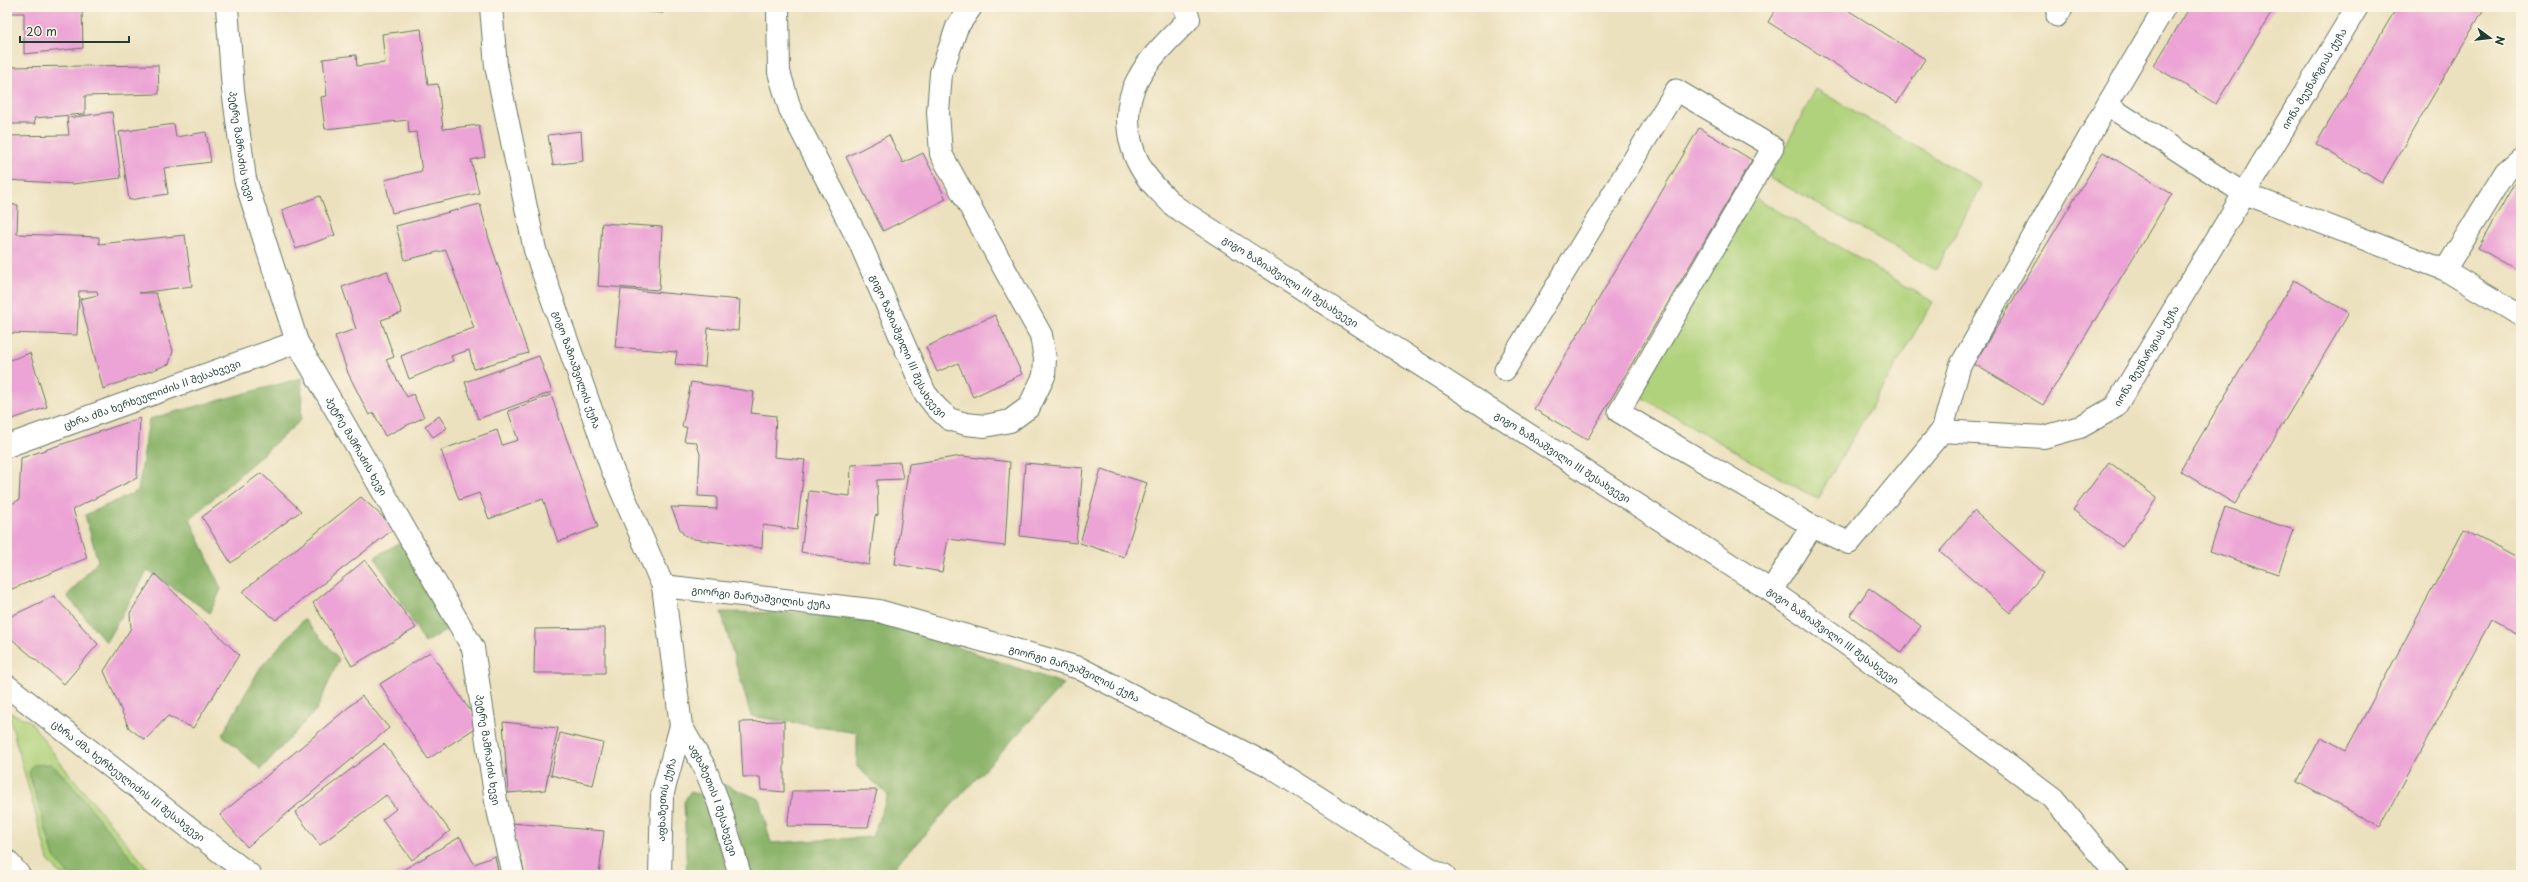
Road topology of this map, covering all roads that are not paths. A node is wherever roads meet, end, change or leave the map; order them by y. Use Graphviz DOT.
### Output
graph roads {
  1 [pos="227,7"];
  2 [pos="491,7"];
  3 [pos="778,7"];
  4 [pos="971,7"];
  5 [pos="1184,7"];
  6 [pos="2165,7"];
  7 [pos="2357,7"];
  8 [pos="2107,105"];
  9 [pos="2521,158"];
  10 [pos="2243,193"];
  11 [pos="2445,270"];
  12 [pos="2521,316"];
  13 [pos="297,342"];
  14 [pos="1505,370"];
  15 [pos="1942,431"];
  16 [pos="7,446"];
  17 [pos="1812,526"];
  18 [pos="663,586"];
  19 [pos="1771,591"];
  20 [pos="7,686"];
  21 [pos="682,726"];
  22 [pos="7,861"];
  23 [pos="19,875"];
  24 [pos="250,875"];
  25 [pos="513,875"];
  26 [pos="660,875"];
  27 [pos="740,875"];
  28 [pos="1444,875"];
  29 [pos="2117,875"];
  1 -- 13 [label="street, პეტრე მამრაძის ხევი"];
  2 -- 18 [label="street, გიგო ზაზიაშვილის ქუჩა"];
  3 -- 4 [label="street, გიგო ზაზიაშვილი III შესახვევი"];
  5 -- 19 [label="street, გიგო ზაზიაშვილი III შესახვევი"];
  6 -- 8 [label="lane"];
  7 -- 10 [label="street, იონა მეუნარგიას ქუჩა"];
  8 -- 10 [label="lane"];
  8 -- 15 [label="lane"];
  9 -- 11 [label="lane"];
  10 -- 11 [label="lane"];
  10 -- 15 [label="street, იონა მეუნარგიას ქუჩა"];
  11 -- 12 [label="lane"];
  13 -- 16 [label="street, ცხრა ძმა ხერხეულიძის II შესახვევი"];
  13 -- 25 [label="street, პეტრე მამრაძის ხევი"];
  14 -- 17 [label="lane"];
  15 -- 17 [label="street"];
  17 -- 19 [label="street"];
  18 -- 21 [label="street, გიგო ზაზიაშვილის ქუჩა"];
  18 -- 28 [label="street, გიორგი მარუაშვილის ქუჩა"];
  19 -- 29 [label="street, გიგო ზაზიაშვილი III შესახვევი"];
  20 -- 24 [label="street, ცხრა ძმა ხერხეულიძის III შესახვევი"];
  21 -- 26 [label="street, აფხაზეთის ქუჩა"];
  21 -- 27 [label="street, აფხაზეთის I შესახვევი"];
  22 -- 23 [label="street"];
}
